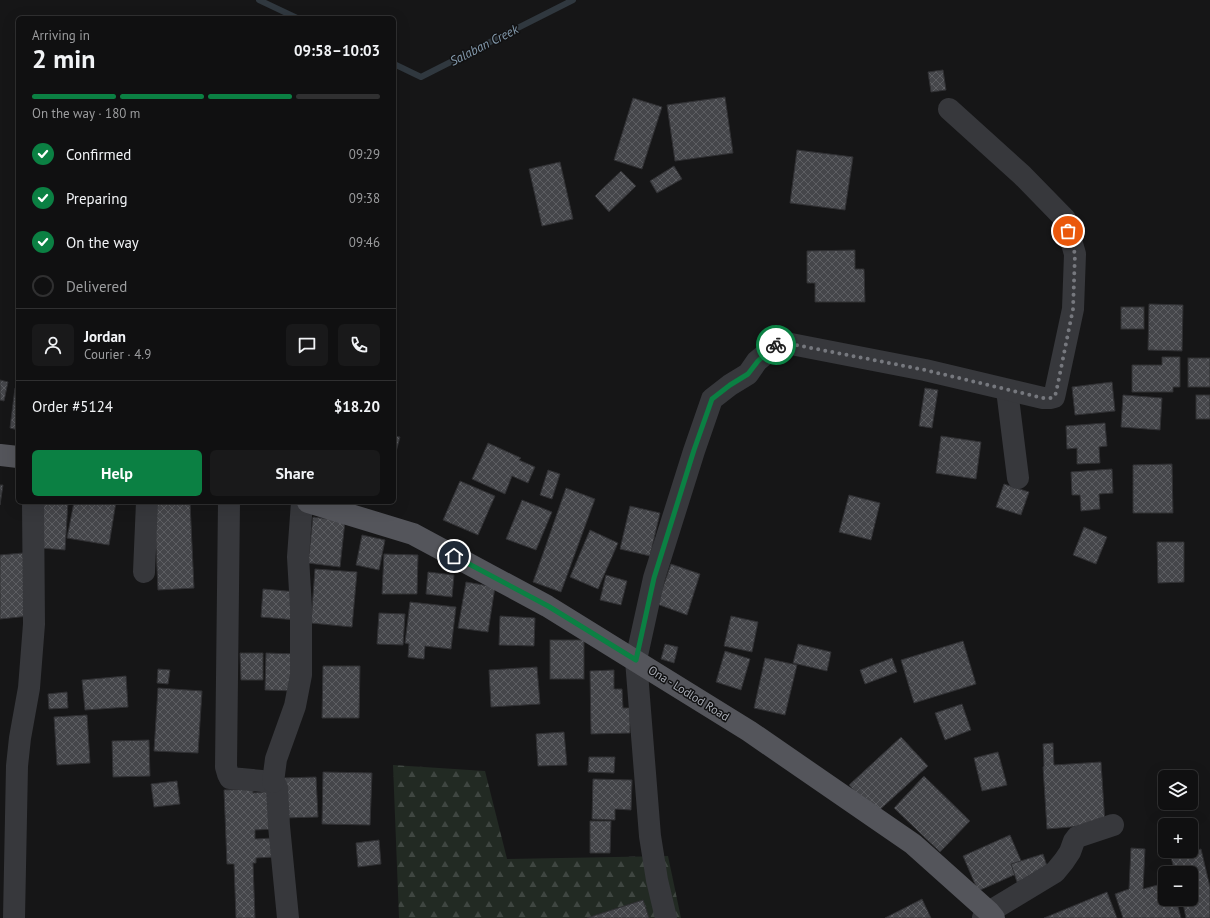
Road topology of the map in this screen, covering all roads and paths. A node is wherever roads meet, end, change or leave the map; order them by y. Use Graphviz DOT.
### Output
graph roads {
  1 [pos="949,109"];
  2 [pos="1007,390"];
  3 [pos="0,455"];
  4 [pos="16,457"];
  5 [pos="1018,478"];
  6 [pos="33,504"];
  7 [pos="147,504"];
  8 [pos="229,504"];
  9 [pos="302,504"];
  10 [pos="315,504"];
  11 [pos="144,572"];
  12 [pos="636,660"];
  13 [pos="273,782"];
  14 [pos="1114,825"];
  15 [pos="989,916"];
  16 [pos="14,918"];
  17 [pos="288,918"];
  18 [pos="666,918"];
  1 -- 2 [label="street"];
  2 -- 5 [label="street"];
  2 -- 12 [label="street"];
  3 -- 4 [label="main road"];
  6 -- 16 [label="street"];
  7 -- 11 [label="street"];
  8 -- 13 [label="street"];
  9 -- 13 [label="street"];
  10 -- 12 [label="main road, Ona - Lodlod Road"];
  12 -- 15 [label="main road, Ona - Lodlod Road"];
  12 -- 18 [label="street"];
  13 -- 17 [label="street"];
  14 -- 15 [label="street"];
}
